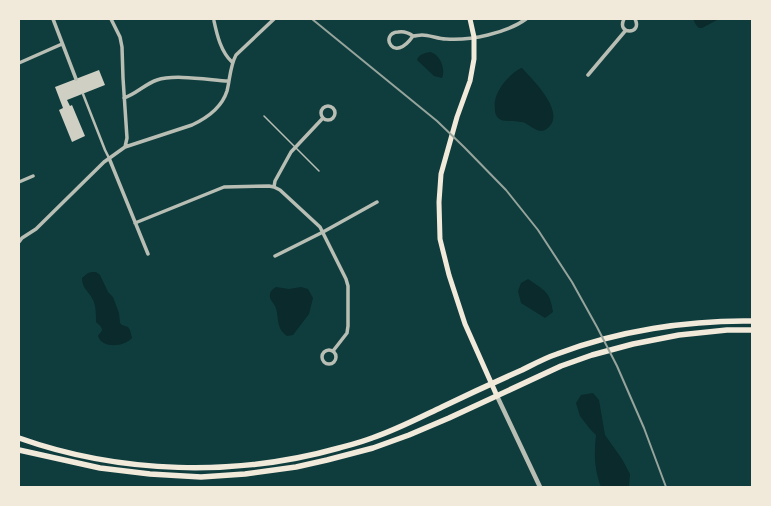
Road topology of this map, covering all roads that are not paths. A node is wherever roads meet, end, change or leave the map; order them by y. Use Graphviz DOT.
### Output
graph roads {
  1 [pos="53,19"];
  2 [pos="111,19"];
  3 [pos="274,19"];
  4 [pos="470,19"];
  5 [pos="526,19"];
  6 [pos="635,19"];
  7 [pos="622,20"];
  8 [pos="214,21"];
  9 [pos="626,30"];
  10 [pos="413,36"];
  11 [pos="474,37"];
  12 [pos="62,44"];
  13 [pos="232,62"];
  14 [pos="19,63"];
  15 [pos="588,75"];
  16 [pos="76,79"];
  17 [pos="228,81"];
  18 [pos="83,94"];
  19 [pos="124,98"];
  20 [pos="264,116"];
  21 [pos="323,118"];
  22 [pos="125,147"];
  23 [pos="295,147"];
  24 [pos="109,158"];
  25 [pos="319,171"];
  26 [pos="34,176"];
  27 [pos="19,182"];
  28 [pos="274,187"];
  29 [pos="377,202"];
  30 [pos="135,223"];
  31 [pos="323,232"];
  32 [pos="20,236"];
  33 [pos="19,242"];
  34 [pos="148,254"];
  35 [pos="275,256"];
  36 [pos="752,321"];
  37 [pos="752,330"];
  38 [pos="333,351"];
  39 [pos="492,383"];
  40 [pos="497,396"];
  41 [pos="19,438"];
  42 [pos="19,450"];
  43 [pos="540,487"];
  1 -- 12 [label="street"];
  2 -- 19 [label="street"];
  3 -- 13 [label="street"];
  4 -- 11 [label="main road"];
  5 -- 11 [label="street"];
  6 -- 9 [label="street"];
  7 -- 9 [label="street"];
  8 -- 13 [label="street"];
  9 -- 15 [label="street"];
  10 -- 10 [label="street"];
  10 -- 11 [label="street"];
  11 -- 39 [label="main road"];
  12 -- 14 [label="street"];
  12 -- 16 [label="street"];
  13 -- 17 [label="street"];
  17 -- 19 [label="street"];
  17 -- 22 [label="street"];
  18 -- 24 [label="street"];
  19 -- 22 [label="street"];
  20 -- 23 [label="lane"];
  21 -- 23 [label="street"];
  22 -- 24 [label="street"];
  23 -- 25 [label="lane"];
  23 -- 28 [label="street"];
  24 -- 30 [label="street"];
  24 -- 32 [label="street"];
  26 -- 27 [label="street"];
  28 -- 30 [label="street"];
  28 -- 31 [label="street"];
  29 -- 31 [label="street"];
  30 -- 34 [label="street"];
  31 -- 35 [label="street"];
  31 -- 38 [label="street"];
  32 -- 33 [label="street"];
  36 -- 39 [label="main road"];
  37 -- 40 [label="main road"];
  38 -- 38 [label="street"];
  39 -- 40 [label="main road"];
  39 -- 41 [label="main road"];
  40 -- 42 [label="main road"];
  40 -- 43 [label="street"];
}
